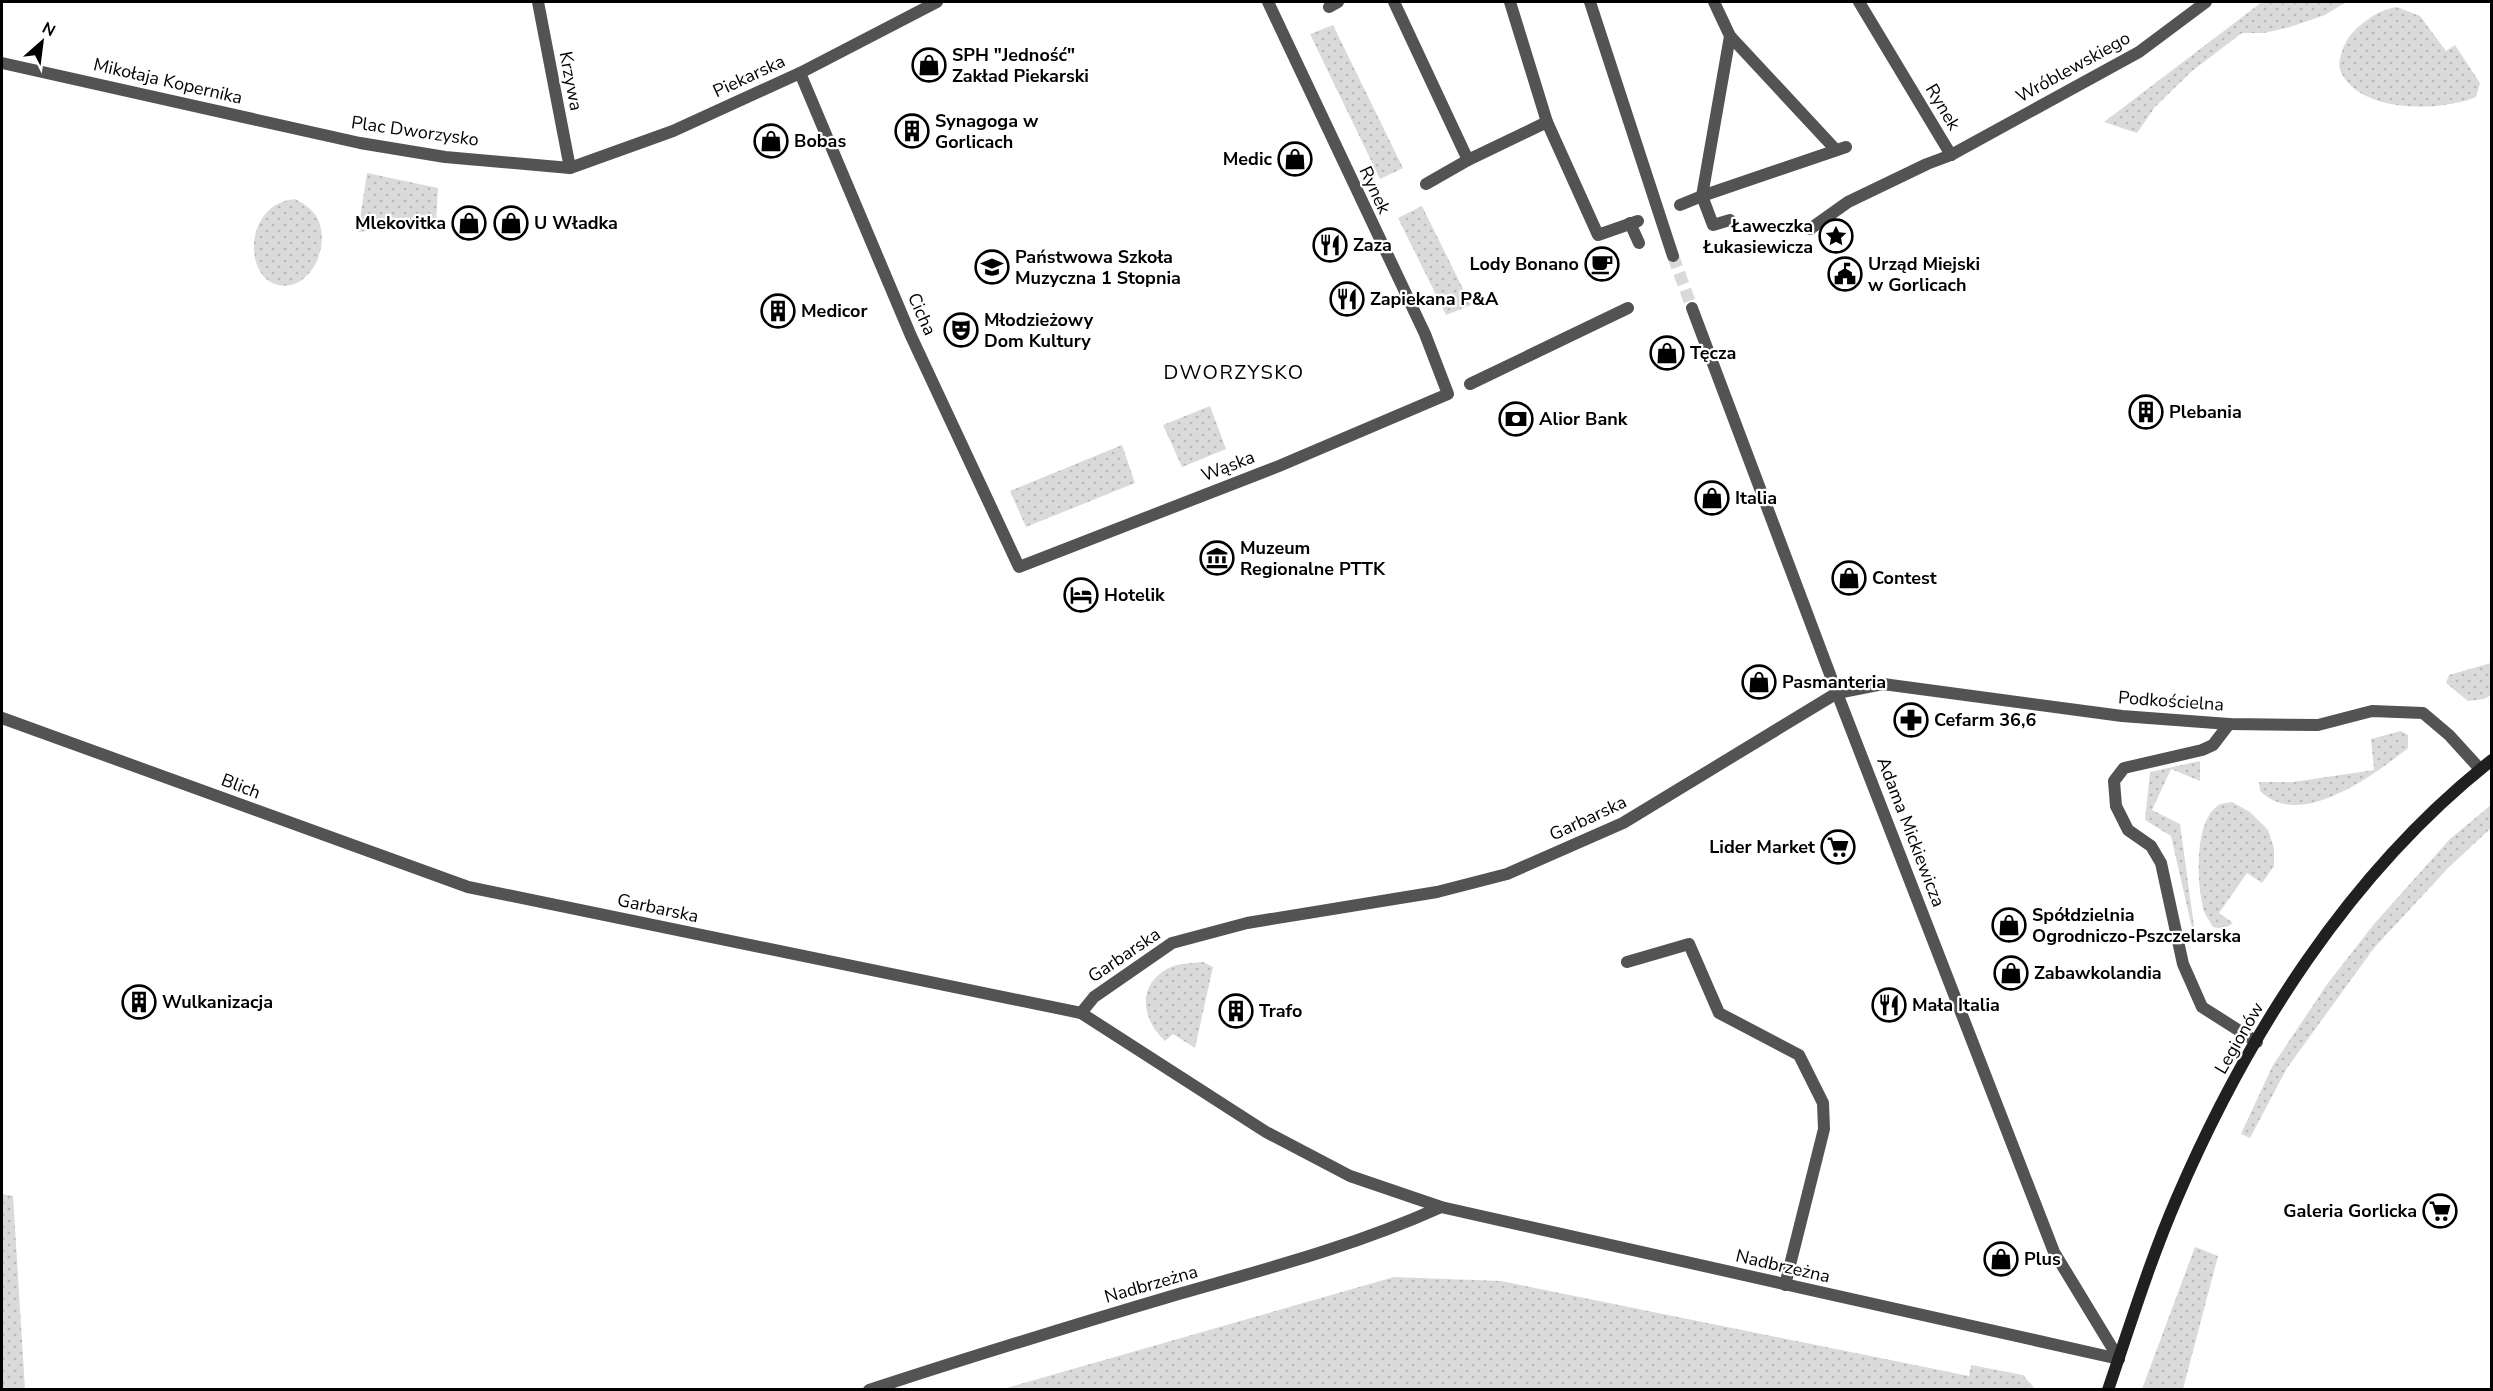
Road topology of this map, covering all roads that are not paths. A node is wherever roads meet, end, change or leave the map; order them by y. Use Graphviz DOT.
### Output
graph roads {
  1 [pos="538,2"];
  2 [pos="937,2"];
  3 [pos="1268,2"];
  4 [pos="1394,2"];
  5 [pos="1510,2"];
  6 [pos="1590,2"];
  7 [pos="1714,2"];
  8 [pos="1859,2"];
  9 [pos="2206,2"];
  10 [pos="1730,36"];
  11 [pos="2,63"];
  12 [pos="800,73"];
  13 [pos="257,119"];
  14 [pos="1547,122"];
  15 [pos="1951,155"];
  16 [pos="1468,160"];
  17 [pos="570,168"];
  18 [pos="1426,184"];
  19 [pos="1702,196"];
  20 [pos="1680,205"];
  21 [pos="1730,220"];
  22 [pos="1810,229"];
  23 [pos="1639,243"];
  24 [pos="1673,256"];
  25 [pos="1628,308"];
  26 [pos="1692,308"];
  27 [pos="1470,384"];
  28 [pos="1448,394"];
  29 [pos="1019,567"];
  30 [pos="1838,693"];
  31 [pos="2,718"];
  32 [pos="2229,724"];
  33 [pos="2492,760"];
  34 [pos="2480,769"];
  35 [pos="468,887"];
  36 [pos="1627,962"];
  37 [pos="1081,1013"];
  38 [pos="2257,1042"];
  39 [pos="1441,1207"];
  40 [pos="1785,1285"];
  41 [pos="2119,1359"];
  42 [pos="869,1389"];
  43 [pos="2108,1389"];
  1 -- 17 [label="street, Krzywa"];
  2 -- 12 [label="street, Piekarska"];
  3 -- 28 [label="street, Rynek"];
  4 -- 16 [label="street"];
  5 -- 14 [label="street"];
  6 -- 24 [label="street"];
  7 -- 10 [label="street"];
  8 -- 15 [label="street, Rynek"];
  9 -- 15 [label="street, Wróblewskiego"];
  10 -- 19 [label="street"];
  10 -- 19 [label="street"];
  11 -- 13 [label="street, Mikołaja Kopernika"];
  12 -- 17 [label="street, Piekarska"];
  12 -- 29 [label="street, Cicha"];
  13 -- 17 [label="street, Plac Dworzysko"];
  14 -- 16 [label="street"];
  14 -- 23 [label="street"];
  15 -- 22 [label="street, Rynek"];
  16 -- 18 [label="street"];
  19 -- 20 [label="street"];
  19 -- 21 [label="street"];
  25 -- 27 [label="street"];
  26 -- 30 [label="street, Adama Mickiewicza"];
  28 -- 29 [label="street, Wąska"];
  30 -- 32 [label="street, Podkościelna"];
  30 -- 37 [label="street, Garbarska"];
  30 -- 41 [label="street, Adama Mickiewicza"];
  31 -- 35 [label="street, Blich"];
  32 -- 34 [label="street, Podkościelna"];
  32 -- 38 [label="street"];
  33 -- 34 [label="main road, Legionów"];
  34 -- 38 [label="main road, Legionów"];
  35 -- 37 [label="street, Garbarska"];
  36 -- 40 [label="street"];
  37 -- 39 [label="street, Nadbrzeżna"];
  38 -- 41 [label="main road, Legionów"];
  39 -- 40 [label="street, Nadbrzeżna"];
  39 -- 42 [label="street, Nadbrzeżna"];
  40 -- 41 [label="street, Nadbrzeżna"];
  41 -- 43 [label="main road, Legionów"];
}
